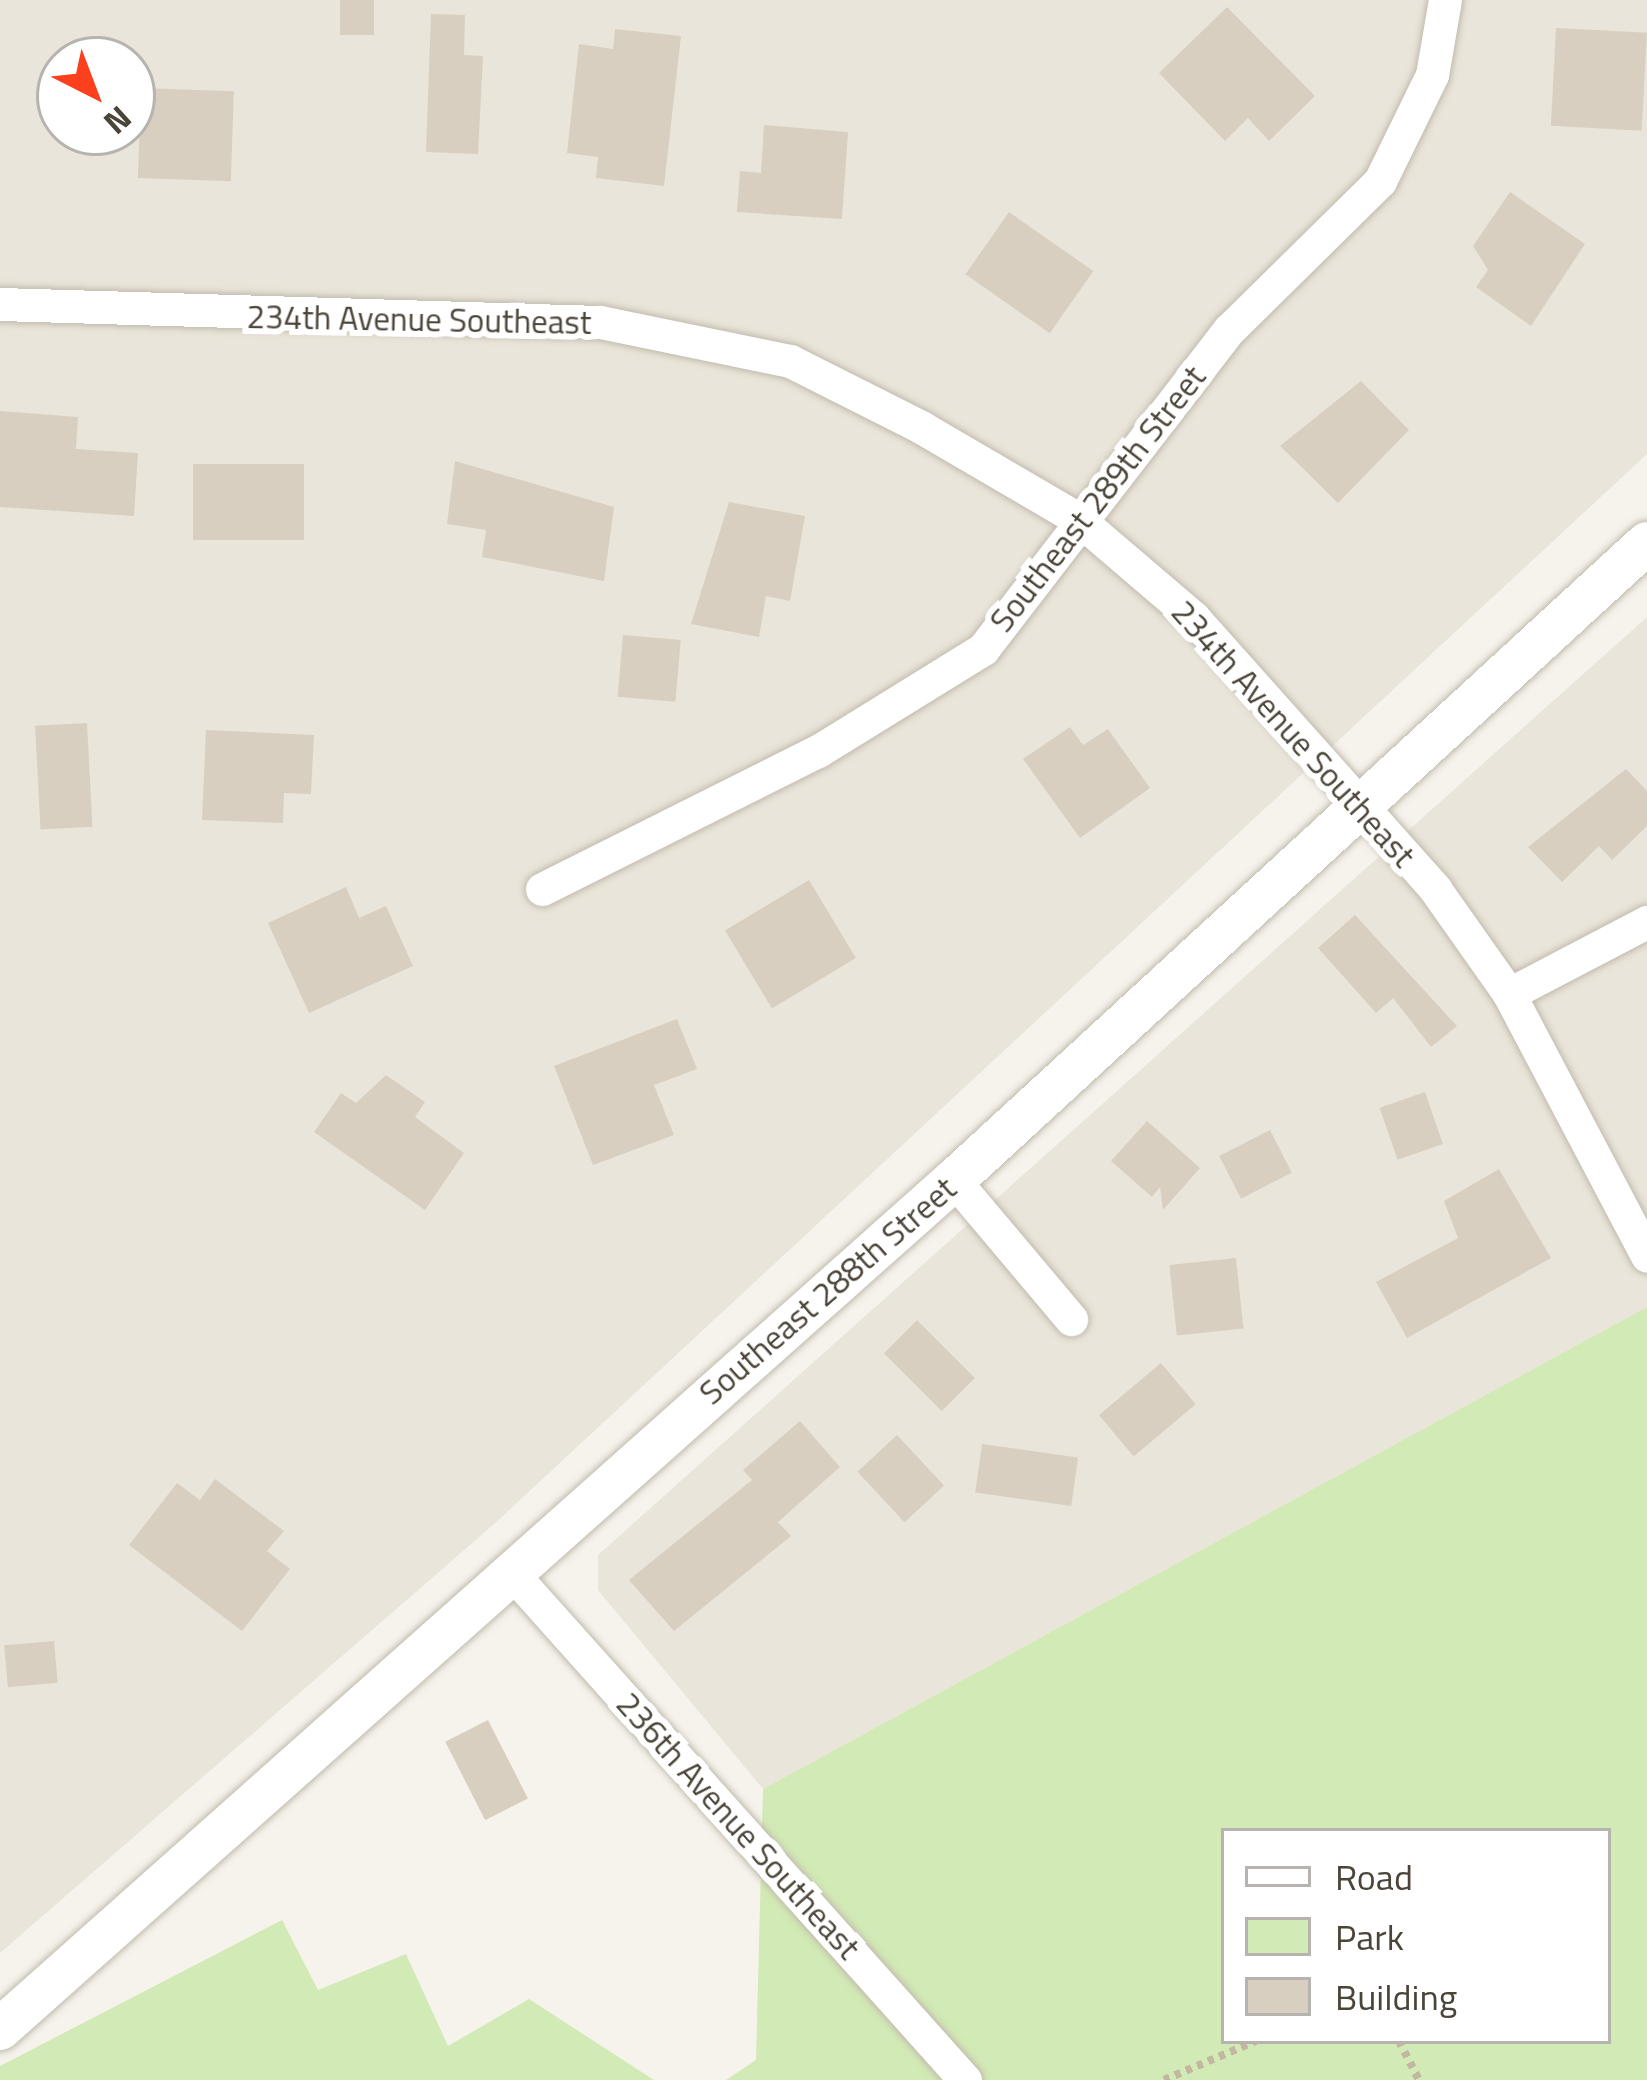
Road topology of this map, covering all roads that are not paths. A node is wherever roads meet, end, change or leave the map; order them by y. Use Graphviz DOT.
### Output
graph roads {
  1 [pos="1445,0"];
  2 [pos="0,304"];
  3 [pos="1077,518"];
  4 [pos="1647,543"];
  5 [pos="1356,808"];
  6 [pos="542,889"];
  7 [pos="1647,922"];
  8 [pos="1509,994"];
  9 [pos="954,1180"];
  10 [pos="1647,1256"];
  11 [pos="1071,1319"];
  12 [pos="510,1571"];
  13 [pos="0,2029"];
  14 [pos="965,2080"];
  1 -- 3 [label="street, Southeast 289th Street"];
  2 -- 3 [label="street, 234th Avenue Southeast"];
  3 -- 5 [label="street, 234th Avenue Southeast"];
  3 -- 6 [label="street, Southeast 289th Street"];
  4 -- 5 [label="street, Southeast 288th Street"];
  5 -- 8 [label="street, 234th Avenue Southeast"];
  5 -- 9 [label="street, Southeast 288th Street"];
  7 -- 8 [label="street"];
  8 -- 10 [label="street, 234th Avenue Southeast"];
  9 -- 11 [label="street"];
  9 -- 12 [label="street, Southeast 288th Street"];
  12 -- 13 [label="street, Southeast 288th Street"];
  12 -- 14 [label="street, 236th Avenue Southeast"];
}
